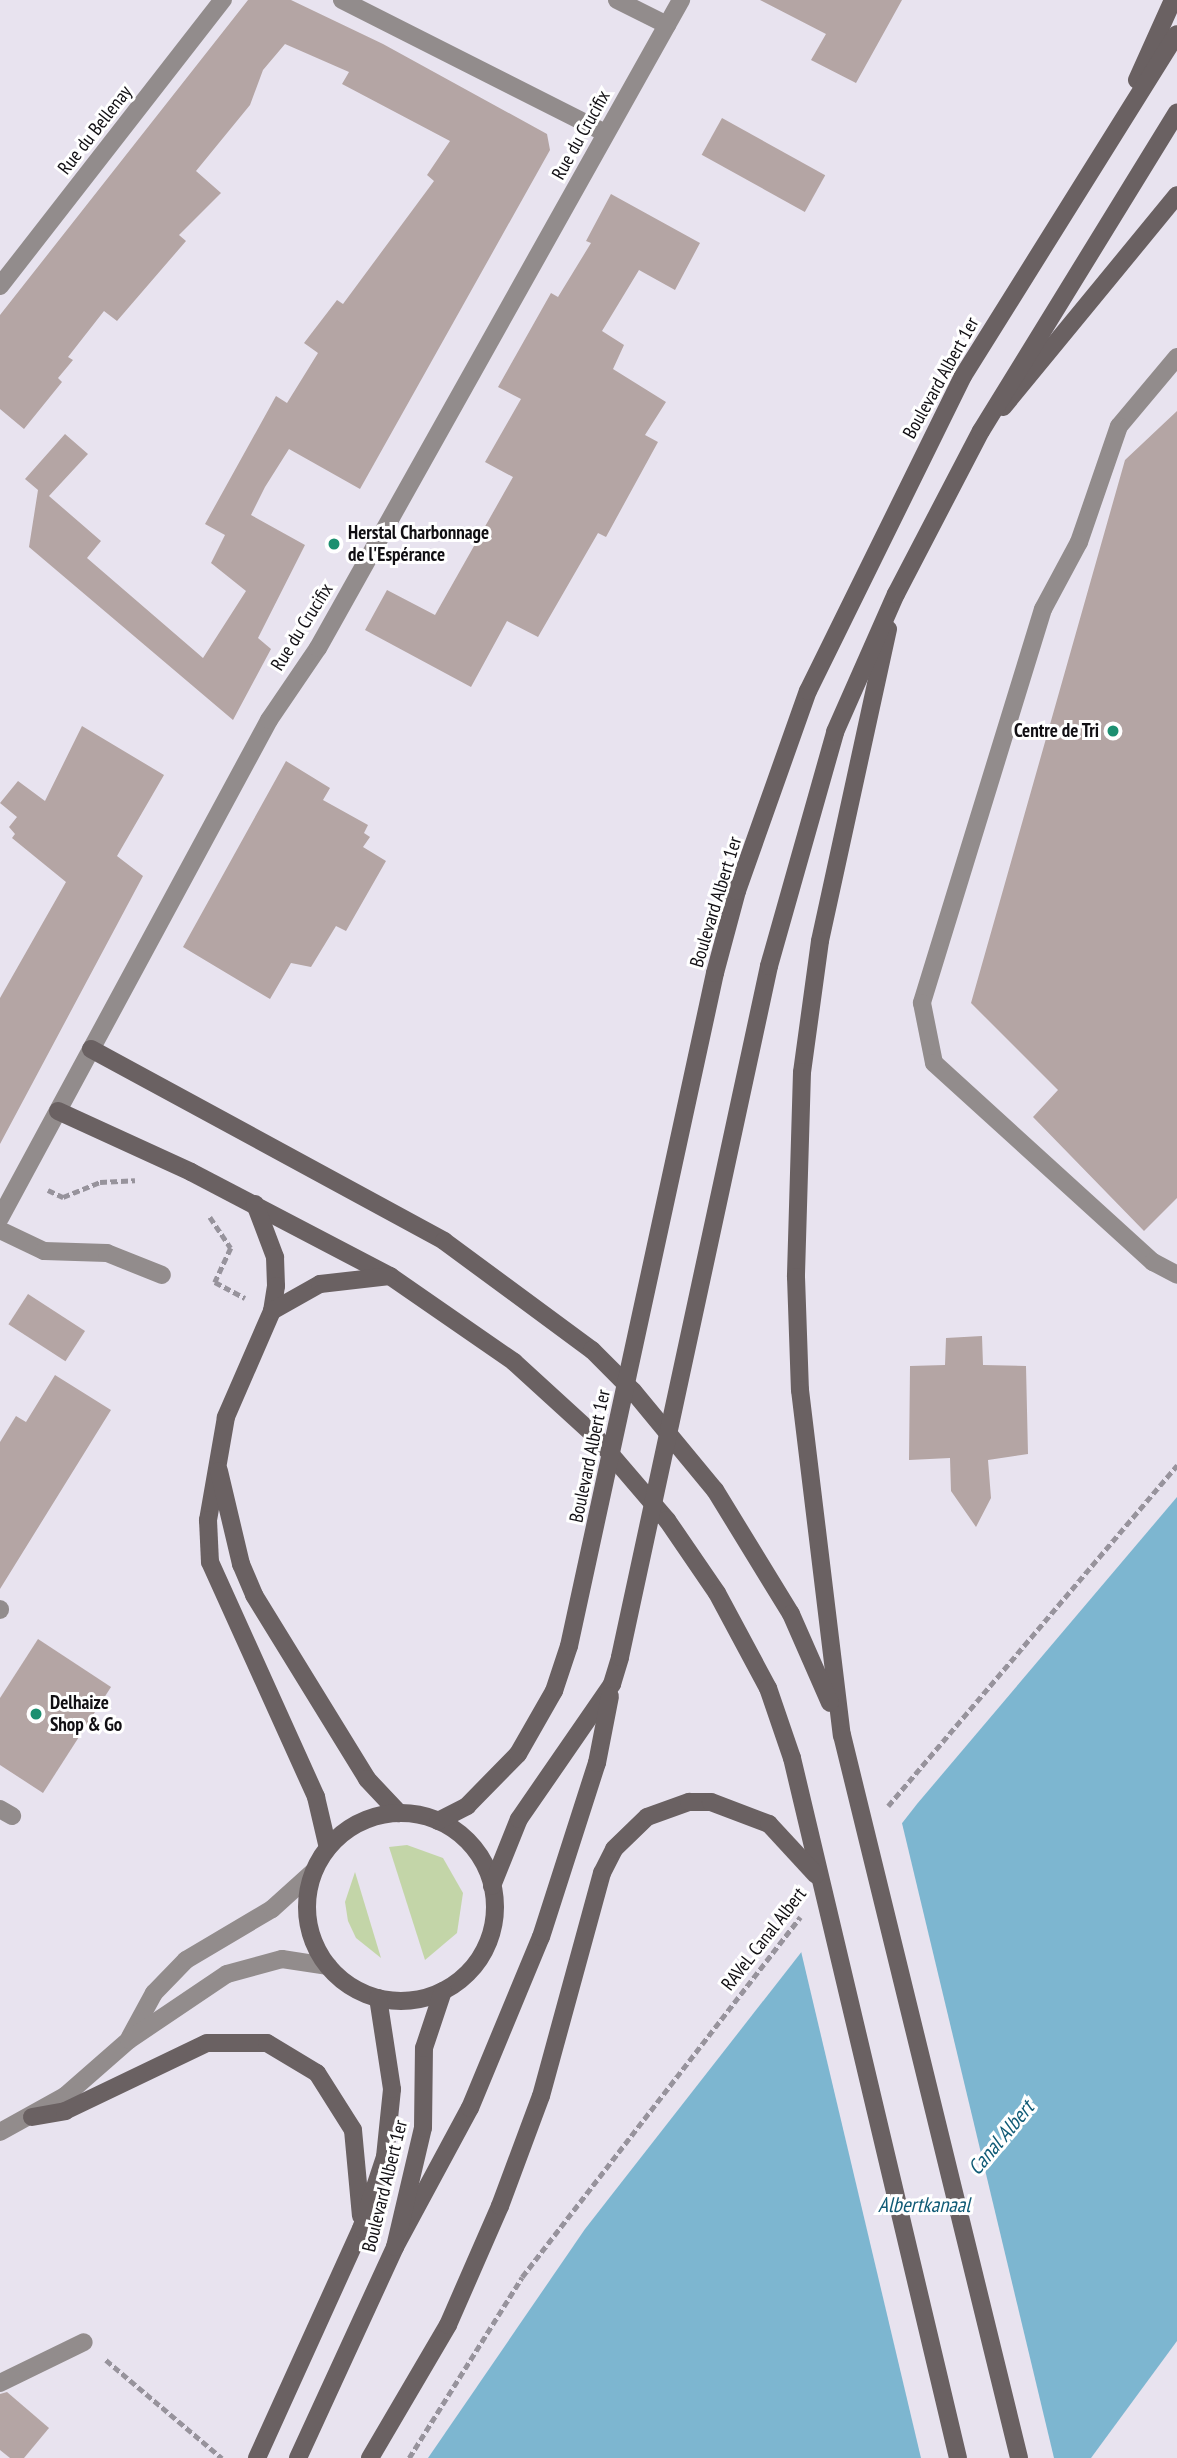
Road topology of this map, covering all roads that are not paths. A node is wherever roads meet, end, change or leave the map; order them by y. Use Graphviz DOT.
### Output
graph roads {
  1 [pos="223,0"];
  2 [pos="342,0"];
  3 [pos="617,0"];
  4 [pos="681,0"];
  5 [pos="1173,0"];
  6 [pos="667,25"];
  7 [pos="1177,34"];
  8 [pos="1177,113"];
  9 [pos="1117,127"];
  10 [pos="606,133"];
  11 [pos="1177,195"];
  12 [pos="0,286"];
  13 [pos="1177,357"];
  14 [pos="981,431"];
  15 [pos="896,594"];
  16 [pos="91,1049"];
  17 [pos="58,1111"];
  18 [pos="255,1204"];
  19 [pos="0,1218"];
  20 [pos="0,1230"];
  21 [pos="162,1275"];
  22 [pos="1177,1275"];
  23 [pos="390,1276"];
  24 [pos="272,1311"];
  25 [pos="218,1466"];
  26 [pos="612,1684"];
  27 [pos="842,1735"];
  28 [pos="399,1813"];
  29 [pos="438,1821"];
  30 [pos="328,1848"];
  31 [pos="313,1872"];
  32 [pos="818,1878"];
  33 [pos="492,1885"];
  34 [pos="328,1966"];
  35 [pos="443,1991"];
  36 [pos="378,1998"];
  37 [pos="129,2040"];
  38 [pos="32,2118"];
  39 [pos="0,2132"];
  40 [pos="361,2230"];
  41 [pos="395,2247"];
  42 [pos="84,2342"];
  43 [pos="0,2383"];
  44 [pos="257,2458"];
  45 [pos="298,2458"];
  46 [pos="370,2458"];
  47 [pos="958,2458"];
  48 [pos="1019,2458"];
  1 -- 12 [label="street, Rue du Bellenay"];
  2 -- 10 [label="street"];
  3 -- 6 [label="street"];
  4 -- 6 [label="street, Rue du Crucifix"];
  5 -- 9 [label="main road"];
  6 -- 10 [label="street, Rue du Crucifix"];
  7 -- 9 [label="main road, Boulevard Albert 1er"];
  8 -- 14 [label="main road"];
  9 -- 29 [label="main road, Boulevard Albert 1er"];
  10 -- 16 [label="street, Rue du Crucifix"];
  11 -- 14 [label="main road"];
  13 -- 22 [label="street"];
  14 -- 15 [label="main road"];
  15 -- 26 [label="main road"];
  15 -- 27 [label="main road"];
  16 -- 17 [label="street, Rue du Crucifix"];
  16 -- 27 [label="main road"];
  17 -- 18 [label="main road"];
  17 -- 19 [label="street, Rue du Crucifix"];
  18 -- 23 [label="main road"];
  18 -- 24 [label="main road"];
  20 -- 21 [label="street"];
  23 -- 24 [label="main road"];
  23 -- 32 [label="main road"];
  24 -- 25 [label="main road"];
  25 -- 28 [label="main road"];
  25 -- 30 [label="main road"];
  26 -- 33 [label="main road"];
  26 -- 41 [label="main road"];
  27 -- 48 [label="main road"];
  28 -- 29 [label="main road"];
  28 -- 30 [label="main road"];
  29 -- 33 [label="main road"];
  30 -- 31 [label="main road"];
  31 -- 34 [label="main road"];
  31 -- 37 [label="street"];
  32 -- 46 [label="main road"];
  32 -- 47 [label="main road"];
  33 -- 35 [label="main road"];
  34 -- 36 [label="main road"];
  34 -- 37 [label="street"];
  35 -- 36 [label="main road"];
  35 -- 41 [label="main road, Boulevard Albert 1er"];
  36 -- 40 [label="main road, Boulevard Albert 1er"];
  37 -- 38 [label="street"];
  38 -- 39 [label="street"];
  38 -- 40 [label="main road"];
  40 -- 44 [label="main road, Boulevard Albert 1er"];
  41 -- 45 [label="main road, Boulevard Albert 1er"];
  42 -- 43 [label="street"];
}
